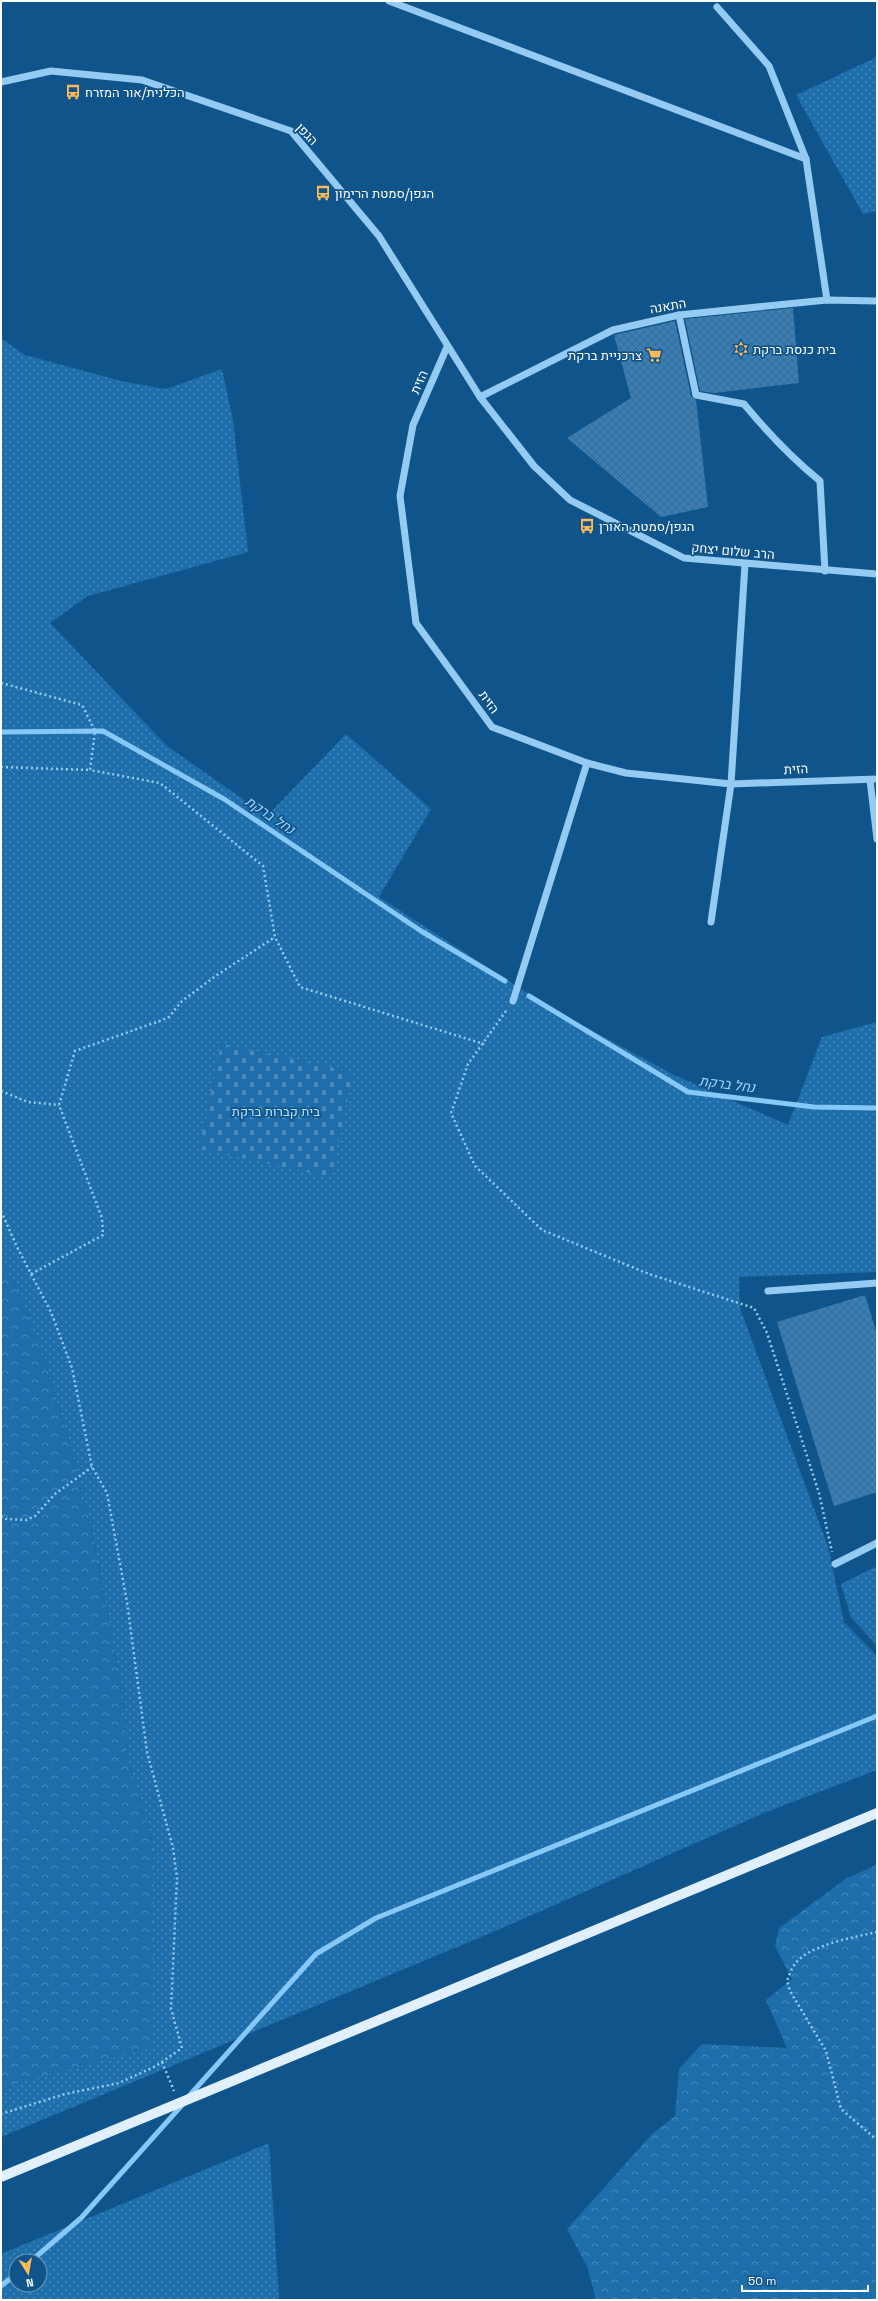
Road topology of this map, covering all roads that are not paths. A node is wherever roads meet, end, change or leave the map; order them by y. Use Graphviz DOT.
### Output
graph roads {
  1 [pos="389,1"];
  2 [pos="717,7"];
  3 [pos="1,82"];
  4 [pos="806,159"];
  5 [pos="827,300"];
  6 [pos="877,301"];
  7 [pos="679,315"];
  8 [pos="447,347"];
  9 [pos="480,397"];
  10 [pos="745,564"];
  11 [pos="826,571"];
  12 [pos="877,574"];
  13 [pos="587,763"];
  14 [pos="874,780"];
  15 [pos="731,784"];
  16 [pos="877,839"];
  17 [pos="711,922"];
  18 [pos="513,1001"];
  19 [pos="877,1283"];
  20 [pos="768,1291"];
  21 [pos="877,1543"];
  22 [pos="835,1564"];
  23 [pos="877,1813"];
  24 [pos="1,2178"];
  1 -- 4 [label="street"];
  2 -- 4 [label="street"];
  3 -- 8 [label="street, הגפן"];
  4 -- 5 [label="street"];
  5 -- 6 [label="street, התאנה"];
  5 -- 7 [label="street, התאנה"];
  7 -- 9 [label="street, התאנה"];
  7 -- 11 [label="street"];
  8 -- 9 [label="street, הגפן"];
  8 -- 13 [label="street, הזית"];
  9 -- 10 [label="street, הרב שלום יצחק"];
  10 -- 11 [label="street, הרב שלום יצחק"];
  10 -- 15 [label="street"];
  11 -- 12 [label="street, הרב שלום יצחק"];
  13 -- 15 [label="street, הזית"];
  13 -- 18 [label="street"];
  14 -- 15 [label="street, הזית"];
  14 -- 16 [label="street"];
  15 -- 17 [label="street"];
  19 -- 20 [label="street"];
  21 -- 22 [label="street"];
  23 -- 24 [label="main road"];
}
